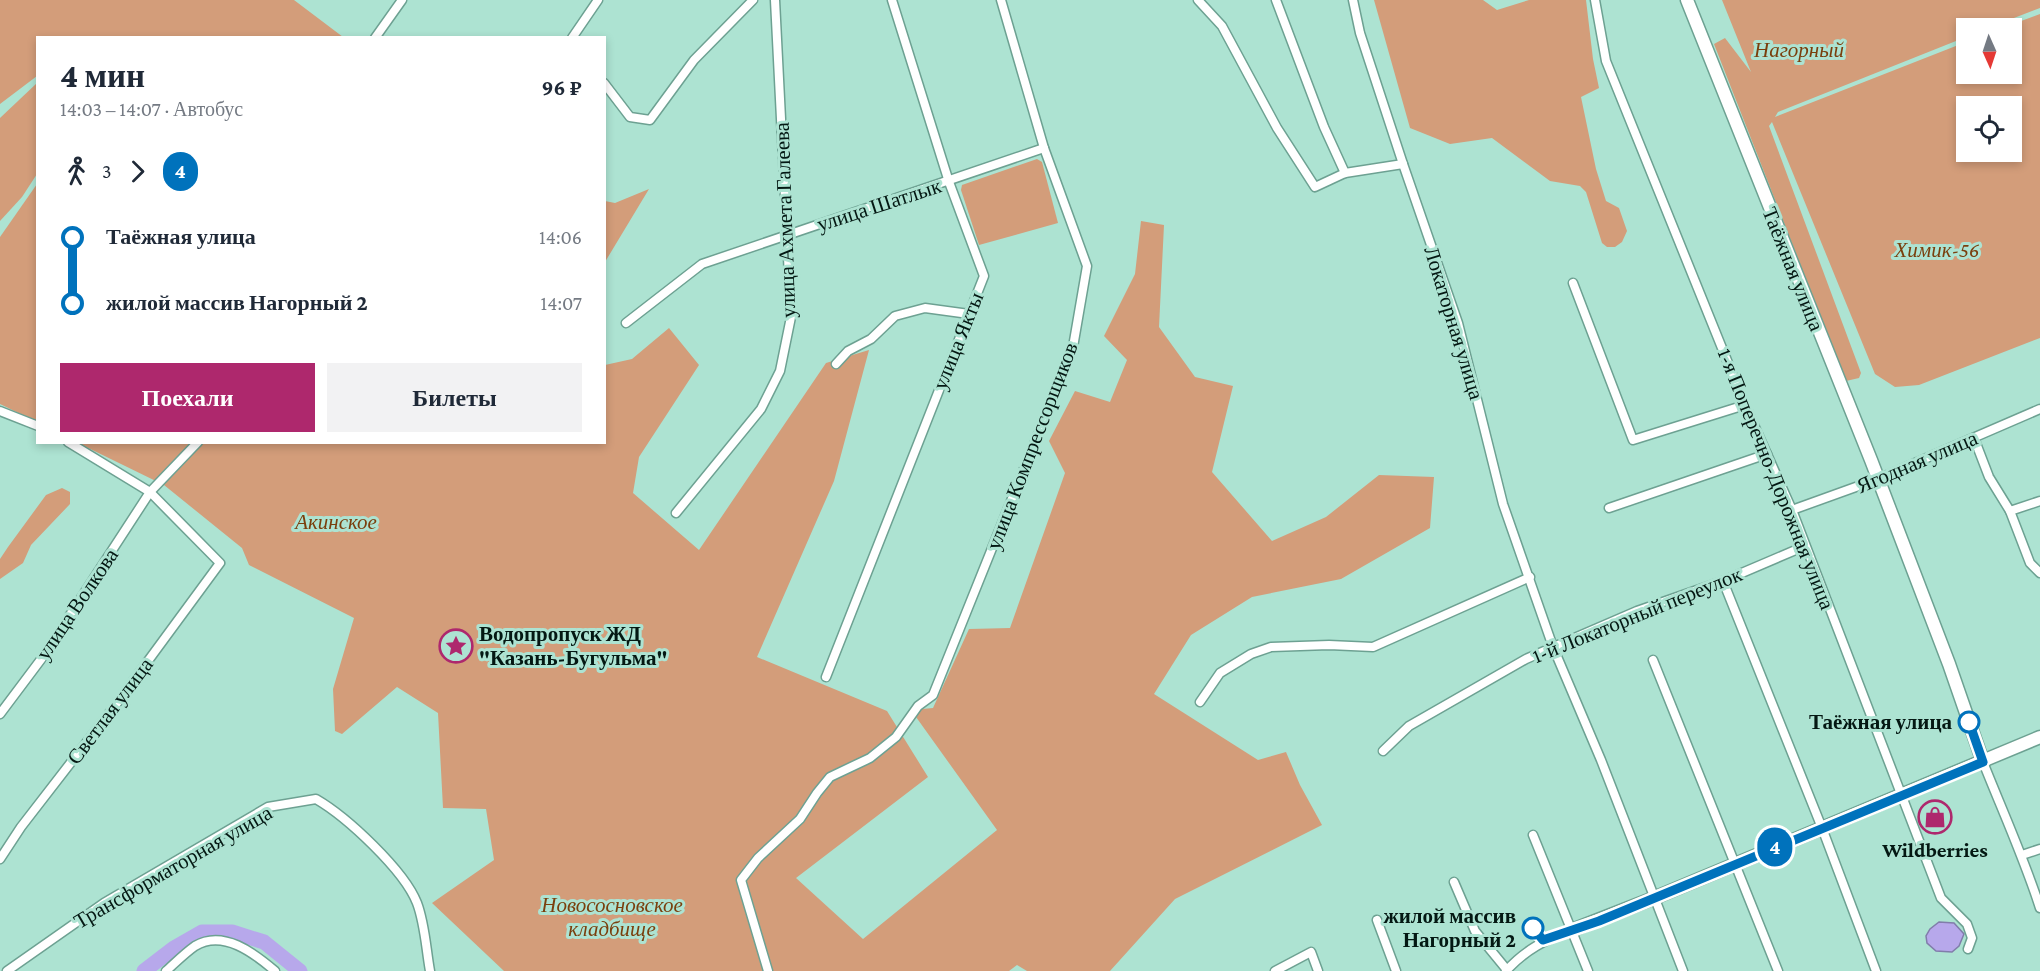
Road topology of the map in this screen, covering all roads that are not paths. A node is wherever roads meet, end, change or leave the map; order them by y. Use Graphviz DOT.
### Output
graph roads {
  1 [pos="402,0"];
  2 [pos="597,0"];
  3 [pos="753,0"];
  4 [pos="775,0"];
  5 [pos="892,0"];
  6 [pos="1001,0"];
  7 [pos="1198,0"];
  8 [pos="1276,0"];
  9 [pos="1353,0"];
  10 [pos="1595,0"];
  11 [pos="1687,0"];
  12 [pos="376,36"];
  13 [pos="573,36"];
  14 [pos="606,86"];
  15 [pos="1044,148"];
  16 [pos="1403,164"];
  17 [pos="1345,173"];
  18 [pos="949,182"];
  19 [pos="788,235"];
  20 [pos="1573,283"];
  21 [pos="969,314"];
  22 [pos="626,323"];
  23 [pos="836,364"];
  24 [pos="1745,405"];
  25 [pos="2040,409"];
  26 [pos="0,411"];
  27 [pos="36,425"];
  28 [pos="1974,438"];
  29 [pos="71,444"];
  30 [pos="196,444"];
  31 [pos="1767,454"];
  32 [pos="1878,479"];
  33 [pos="150,492"];
  34 [pos="2040,501"];
  35 [pos="1609,508"];
  36 [pos="1792,510"];
  37 [pos="2010,511"];
  38 [pos="676,513"];
  39 [pos="1805,546"];
  40 [pos="2040,573"];
  41 [pos="1530,577"];
  42 [pos="1723,581"];
  43 [pos="1553,647"];
  44 [pos="1653,660"];
  45 [pos="826,677"];
  46 [pos="1200,702"];
  47 [pos="0,714"];
  48 [pos="2040,738"];
  49 [pos="1383,751"];
  50 [pos="1983,762"];
  51 [pos="1903,795"];
  52 [pos="1822,828"];
  53 [pos="1533,835"];
  54 [pos="2040,849"];
  55 [pos="2022,855"];
  56 [pos="0,859"];
  57 [pos="1734,864"];
  58 [pos="1454,882"];
  59 [pos="1654,898"];
  60 [pos="2040,908"];
  61 [pos="1377,920"];
  62 [pos="1572,930"];
  63 [pos="1968,948"];
  64 [pos="1507,970"];
  65 [pos="7,971"];
  66 [pos="166,971"];
  67 [pos="275,971"];
  68 [pos="430,971"];
  69 [pos="768,971"];
  70 [pos="1275,971"];
  71 [pos="1318,971"];
  72 [pos="1396,971"];
  73 [pos="1588,971"];
  74 [pos="1683,971"];
  75 [pos="1778,971"];
  76 [pos="1876,971"];
  1 -- 12 [label="street"];
  2 -- 13 [label="street"];
  3 -- 14 [label="street"];
  4 -- 19 [label="street, улица Ахмета Галеева"];
  5 -- 18 [label="street, улица Якты"];
  6 -- 15 [label="street, улица Компрессорщиков"];
  7 -- 17 [label="street"];
  8 -- 17 [label="street"];
  9 -- 16 [label="street, Локаторная улица"];
  10 -- 24 [label="street, 1-я Поперечно-Дорожная улица"];
  11 -- 32 [label="street, Таёжная улица"];
  15 -- 18 [label="street, улица Шатлык"];
  15 -- 69 [label="street, улица Компрессорщиков"];
  16 -- 17 [label="street"];
  16 -- 41 [label="street, Локаторная улица"];
  18 -- 19 [label="street, улица Шатлык"];
  18 -- 21 [label="street, улица Якты"];
  19 -- 22 [label="street, улица Шатлык"];
  19 -- 38 [label="street, улица Ахмета Галеева"];
  20 -- 24 [label="street"];
  21 -- 23 [label="street"];
  21 -- 45 [label="street, улица Якты"];
  24 -- 31 [label="street, 1-я Поперечно-Дорожная улица"];
  25 -- 28 [label="street, Ягодная улица"];
  26 -- 27 [label="street"];
  28 -- 32 [label="street, Ягодная улица"];
  28 -- 37 [label="street"];
  29 -- 33 [label="street"];
  30 -- 33 [label="street, улица Волкова"];
  31 -- 35 [label="street"];
  31 -- 36 [label="street, 1-я Поперечно-Дорожная улица"];
  32 -- 36 [label="street, Ягодная улица"];
  32 -- 50 [label="street, Таёжная улица"];
  33 -- 47 [label="street, улица Волкова"];
  33 -- 56 [label="street, Светлая улица"];
  34 -- 37 [label="street"];
  36 -- 39 [label="street, 1-я Поперечно-Дорожная улица"];
  37 -- 40 [label="street"];
  39 -- 42 [label="street, 1-й Локаторный переулок"];
  39 -- 51 [label="street, 1-я Поперечно-Дорожная улица"];
  41 -- 43 [label="street, Локаторная улица"];
  41 -- 46 [label="street"];
  42 -- 43 [label="street, 1-й Локаторный переулок"];
  42 -- 52 [label="street"];
  43 -- 49 [label="street, 1-й Локаторный переулок"];
  43 -- 59 [label="street, Локаторная улица"];
  44 -- 57 [label="street"];
  48 -- 50 [label="street"];
  50 -- 51 [label="street"];
  50 -- 55 [label="street, Таёжная улица"];
  51 -- 52 [label="street"];
  51 -- 63 [label="street, 1-я Поперечно-Дорожная улица"];
  52 -- 57 [label="street"];
  52 -- 76 [label="street"];
  53 -- 62 [label="street"];
  54 -- 55 [label="street"];
  55 -- 60 [label="street, Таёжная улица"];
  57 -- 59 [label="street"];
  57 -- 75 [label="street"];
  58 -- 64 [label="street"];
  59 -- 62 [label="street"];
  59 -- 74 [label="street, Локаторная улица"];
  61 -- 72 [label="street"];
  62 -- 64 [label="street"];
  62 -- 73 [label="street"];
  65 -- 68 [label="street, Трансформаторная улица"];
  66 -- 67 [label="street"];
  70 -- 71 [label="street"];
}
